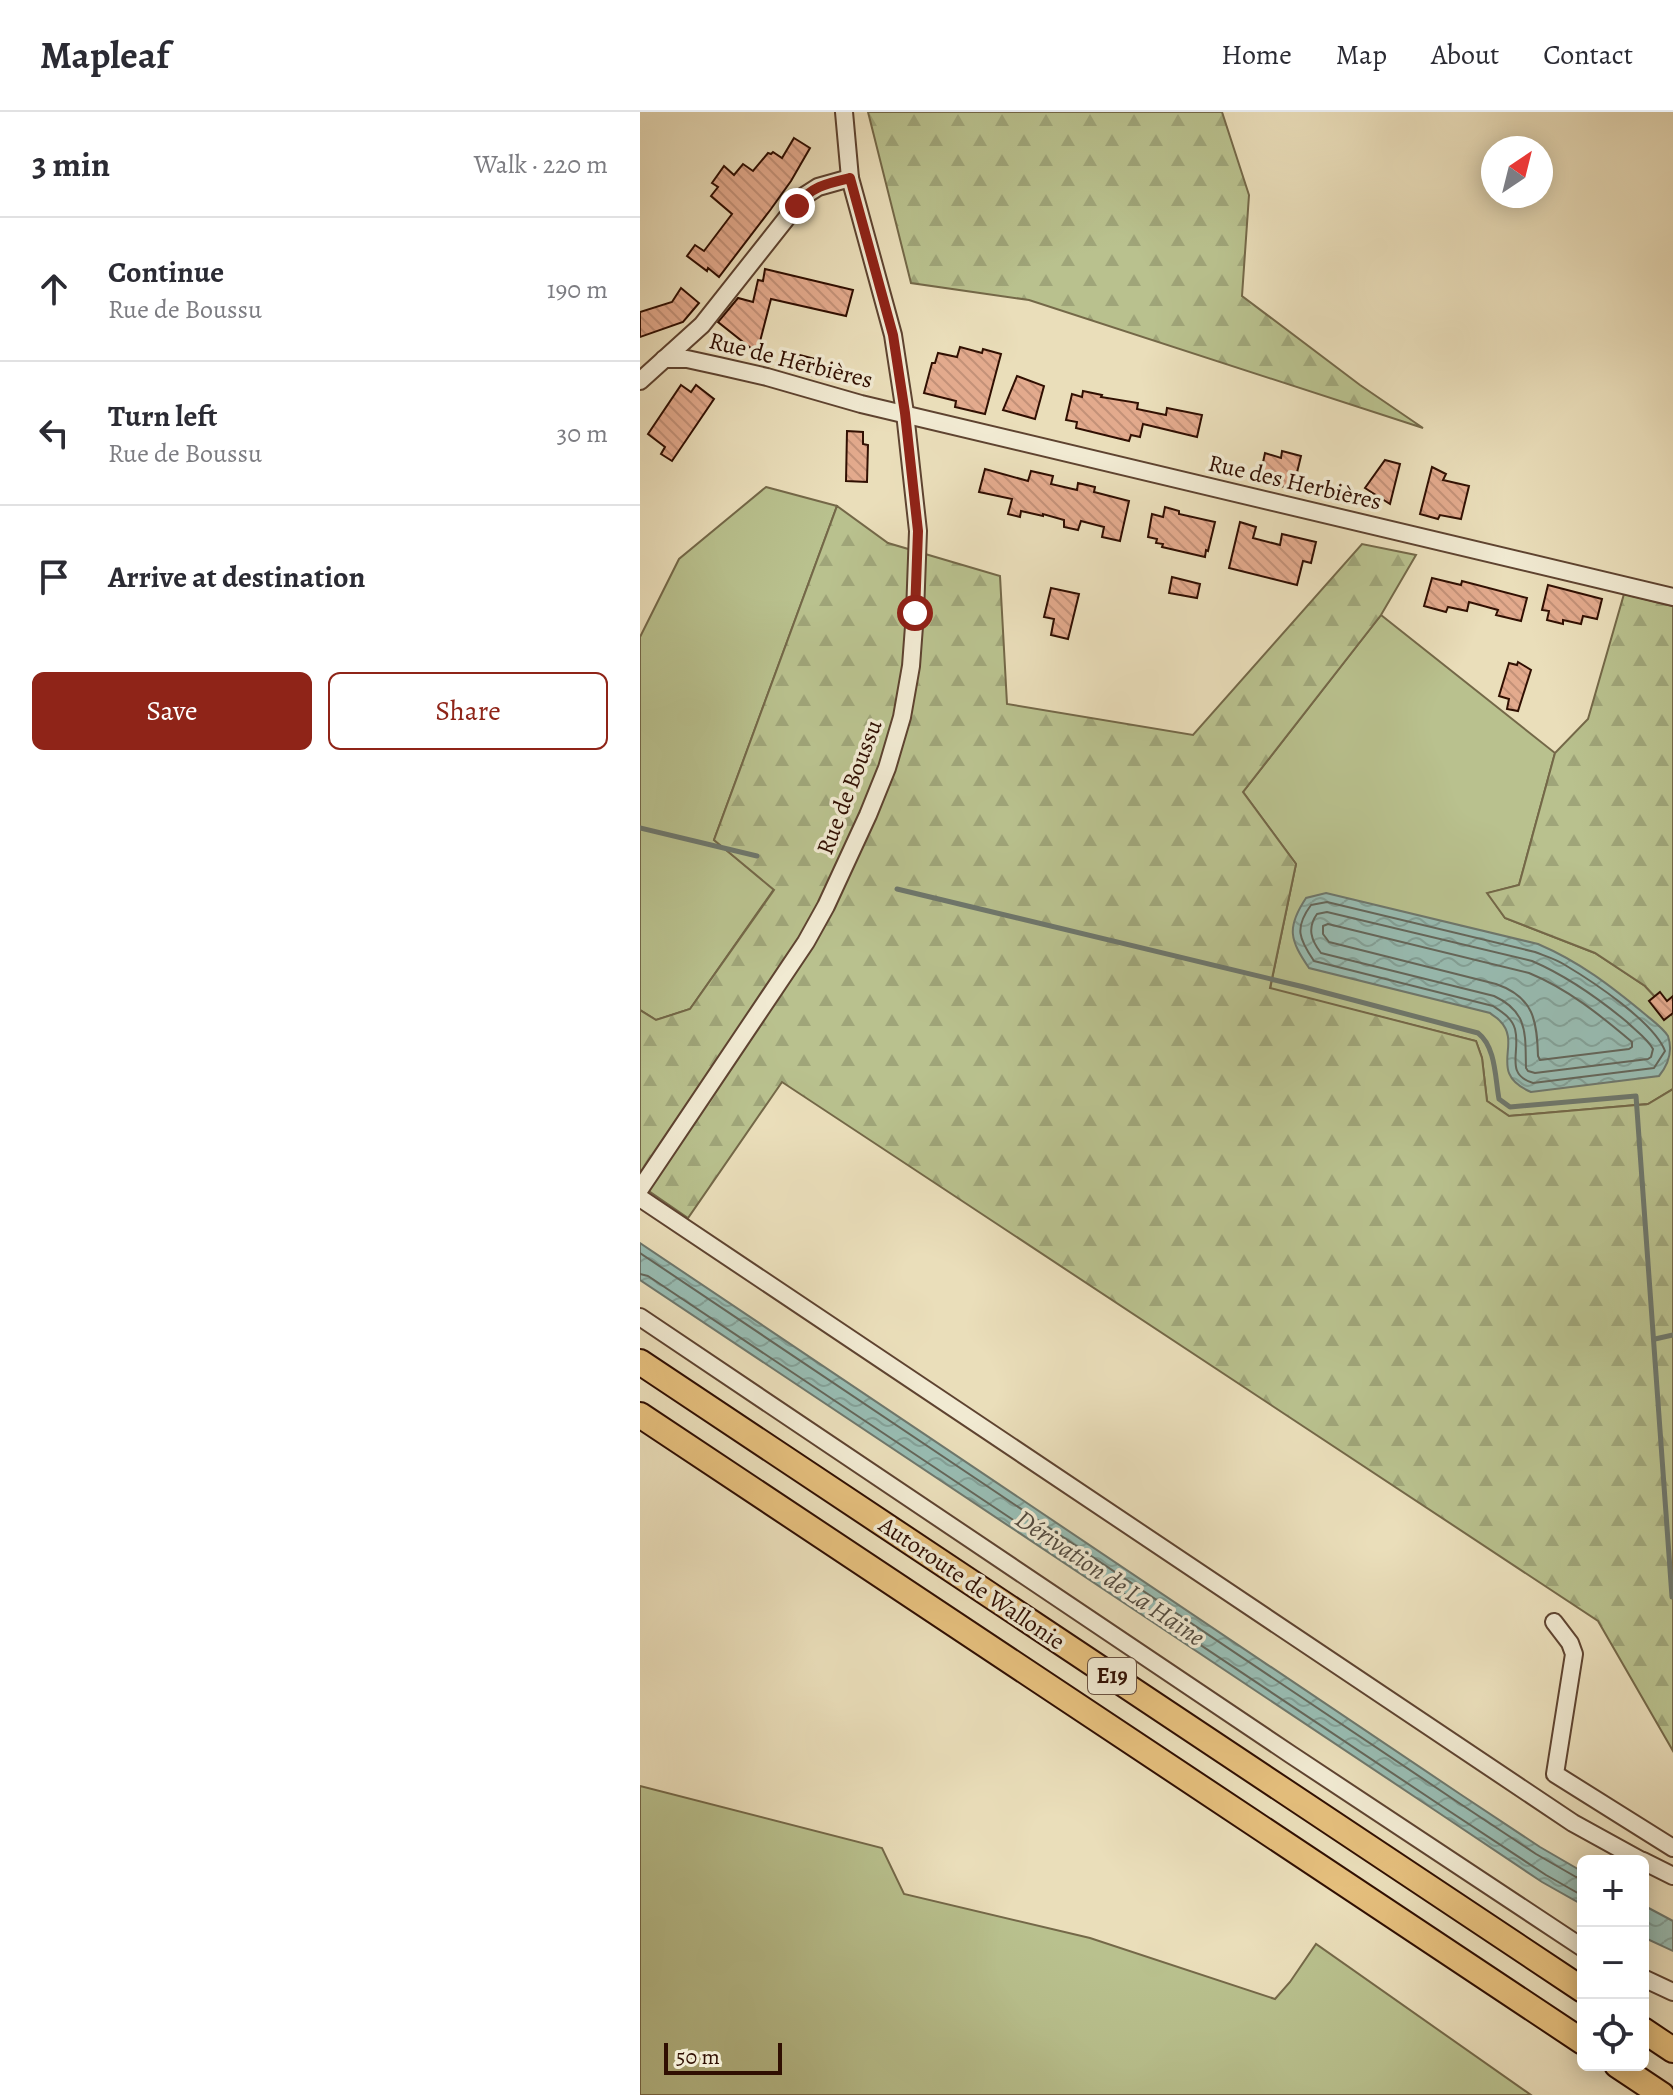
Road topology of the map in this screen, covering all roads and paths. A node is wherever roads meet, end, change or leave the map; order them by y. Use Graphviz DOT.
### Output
graph roads {
  1 [pos="844,112"];
  2 [pos="850,178"];
  3 [pos="664,359"];
  4 [pos="640,381"];
  5 [pos="905,413"];
  6 [pos="1673,597"];
  7 [pos="640,1189"];
  8 [pos="640,1198"];
  9 [pos="640,1317"];
  10 [pos="640,1362"];
  11 [pos="640,1415"];
  12 [pos="1554,1622"];
  13 [pos="1673,1848"];
  14 [pos="1632,1855"];
  15 [pos="1649,1864"];
  16 [pos="1673,1876"];
  17 [pos="1577,1944"];
  18 [pos="1649,1981"];
  19 [pos="1577,1986"];
  20 [pos="1673,1992"];
  21 [pos="1649,2034"];
  22 [pos="1577,2038"];
  23 [pos="1673,2050"];
  24 [pos="1626,2071"];
  25 [pos="1662,2095"];
  1 -- 2 [label="street, Rue de Boussu"];
  2 -- 3 [label="street"];
  2 -- 5 [label="street, Rue de Boussu"];
  3 -- 4 [label="street"];
  3 -- 5 [label="street, Rue de Herbières"];
  5 -- 6 [label="street, Rue des Herbières"];
  5 -- 7 [label="street, Rue de Boussu"];
  8 -- 14 [label="street"];
  9 -- 17 [label="street"];
  10 -- 19 [label="highway, Autoroute de Wallonie / E19"];
  11 -- 22 [label="highway, Autoroute de Wallonie / E19"];
  12 -- 13 [label="street"];
  15 -- 16 [label="street"];
  18 -- 20 [label="street"];
  21 -- 23 [label="highway"];
  24 -- 25 [label="highway"];
}
